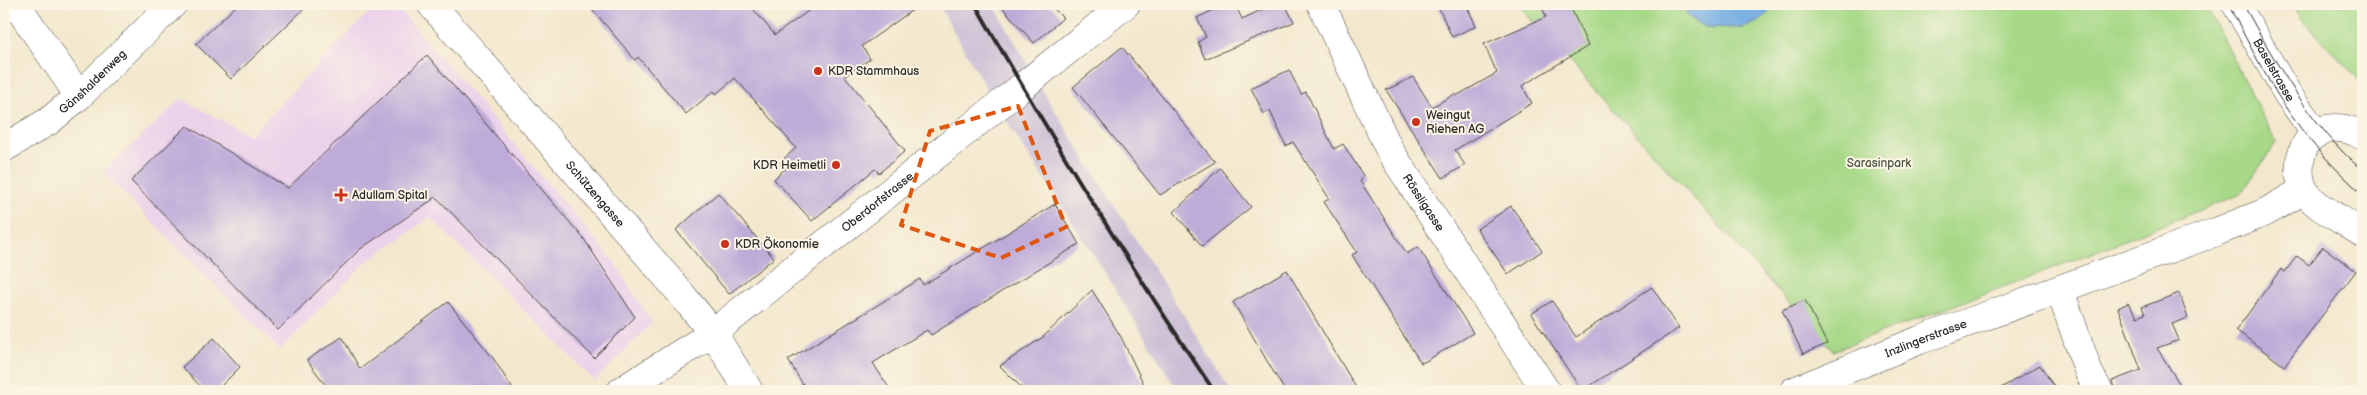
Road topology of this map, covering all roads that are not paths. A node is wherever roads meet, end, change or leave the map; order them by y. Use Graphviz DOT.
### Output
graph roads {
  1 [pos="16,4"];
  2 [pos="173,4"];
  3 [pos="431,4"];
  4 [pos="1126,4"];
  5 [pos="1321,4"];
  6 [pos="2236,4"];
  7 [pos="79,96"];
  8 [pos="2316,134"];
  9 [pos="2363,136"];
  10 [pos="4,148"];
  11 [pos="2304,190"];
  12 [pos="2363,234"];
  13 [pos="2060,290"];
  14 [pos="713,333"];
  15 [pos="620,391"];
  16 [pos="749,391"];
  17 [pos="1546,391"];
  18 [pos="1794,391"];
  19 [pos="2098,391"];
  1 -- 7 [label="street"];
  2 -- 7 [label="street, Gänshaldenweg"];
  3 -- 14 [label="street, Schützengasse"];
  4 -- 14 [label="street, Oberdorfstrasse"];
  5 -- 17 [label="street, Rössligasse"];
  6 -- 8 [label="street, Baselstrasse"];
  7 -- 10 [label="street, Gänshaldenweg"];
  8 -- 9 [label="street"];
  8 -- 11 [label="street"];
  11 -- 12 [label="street"];
  11 -- 13 [label="street, Inzlingerstrasse"];
  13 -- 18 [label="street, Inzlingerstrasse"];
  13 -- 19 [label="street"];
  14 -- 15 [label="street, Oberdorfstrasse"];
  14 -- 16 [label="street, Schützengasse"];
}
